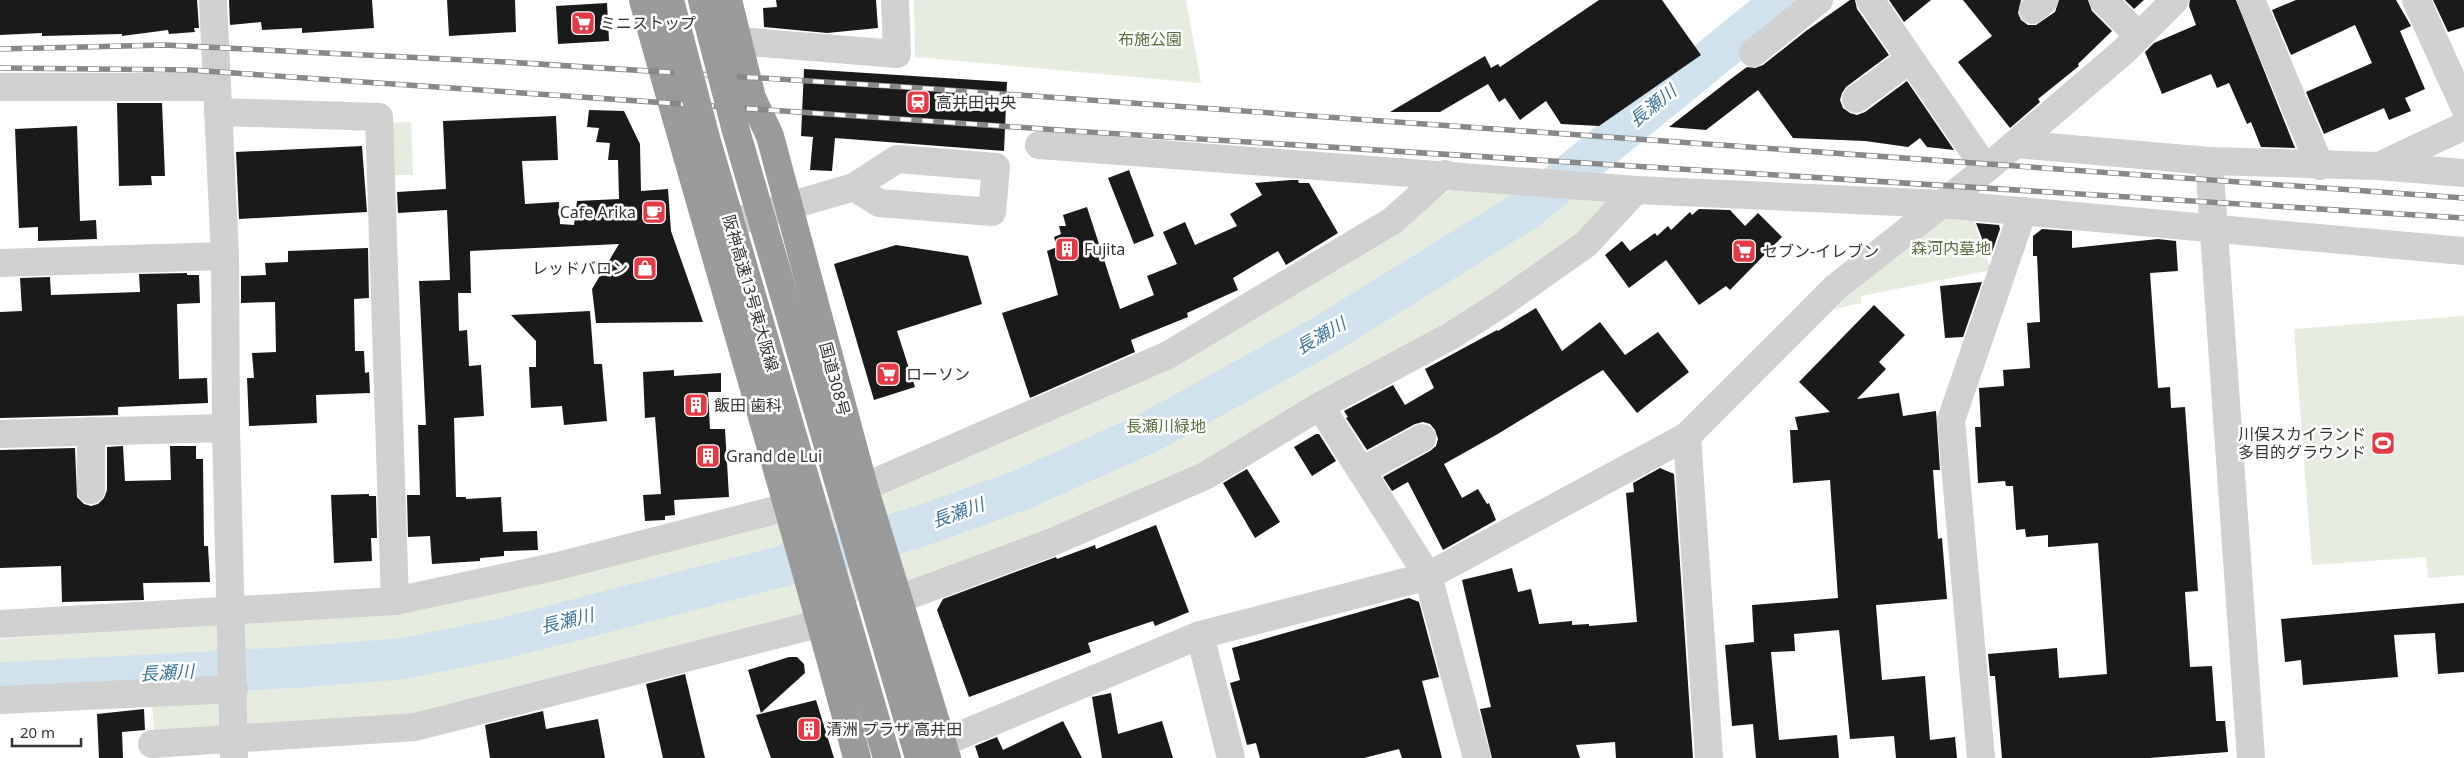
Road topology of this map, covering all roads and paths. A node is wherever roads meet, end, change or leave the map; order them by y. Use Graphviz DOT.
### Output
graph roads {
  1 [pos="213,0"];
  2 [pos="644,0"];
  3 [pos="670,0"];
  4 [pos="702,0"];
  5 [pos="728,0"];
  6 [pos="895,0"];
  7 [pos="1819,0"];
  8 [pos="1870,0"];
  9 [pos="2103,0"];
  10 [pos="2251,0"];
  11 [pos="2416,0"];
  12 [pos="2168,2"];
  13 [pos="2139,36"];
  14 [pos="738,41"];
  15 [pos="1753,53"];
  16 [pos="1910,59"];
  17 [pos="0,86"];
  18 [pos="218,99"];
  19 [pos="1856,99"];
  20 [pos="2464,106"];
  21 [pos="2464,126"];
  22 [pos="2015,144"];
  23 [pos="1039,145"];
  24 [pos="2209,161"];
  25 [pos="2320,166"];
  26 [pos="2378,166"];
  27 [pos="1986,169"];
  28 [pos="1445,174"];
  29 [pos="2464,174"];
  30 [pos="854,187"];
  31 [pos="1636,190"];
  32 [pos="1941,204"];
  33 [pos="789,206"];
  34 [pos="2023,211"];
  35 [pos="2214,228"];
  36 [pos="708,234"];
  37 [pos="2464,251"];
  38 [pos="225,256"];
  39 [pos="0,262"];
  40 [pos="1320,406"];
  41 [pos="226,428"];
  42 [pos="91,431"];
  43 [pos="0,434"];
  44 [pos="1687,436"];
  45 [pos="1422,438"];
  46 [pos="1361,471"];
  47 [pos="864,487"];
  48 [pos="91,490"];
  49 [pos="787,507"];
  50 [pos="1428,576"];
  51 [pos="899,599"];
  52 [pos="395,602"];
  53 [pos="230,610"];
  54 [pos="822,623"];
  55 [pos="0,624"];
  56 [pos="1200,635"];
  57 [pos="233,678"];
  58 [pos="0,700"];
  59 [pos="152,744"];
  60 [pos="234,748"];
  61 [pos="945,750"];
  62 [pos="857,758"];
  63 [pos="887,758"];
  64 [pos="907,758"];
  65 [pos="919,758"];
  66 [pos="1231,758"];
  67 [pos="1477,758"];
  68 [pos="1709,758"];
  69 [pos="1981,758"];
  70 [pos="2251,758"];
  1 -- 18 [label="street"];
  2 -- 36 [label="highway"];
  3 -- 63 [label="highway, 阪神高速13号東大阪線, bridge"];
  4 -- 65 [label="highway, 阪神高速13号東大阪線, bridge"];
  5 -- 14 [label="highway, 国道308号"];
  6 -- 14 [label="street"];
  7 -- 15 [label="street"];
  8 -- 16 [label="street"];
  9 -- 13 [label="street"];
  10 -- 25 [label="street"];
  11 -- 20 [label="street"];
  12 -- 13 [label="street"];
  13 -- 22 [label="street"];
  14 -- 33 [label="highway, 国道308号"];
  16 -- 19 [label="street"];
  16 -- 27 [label="street"];
  17 -- 18 [label="street"];
  18 -- 38 [label="street"];
  18 -- 52 [label="street"];
  21 -- 26 [label="street"];
  22 -- 24 [label="street"];
  22 -- 27 [label="street"];
  23 -- 28 [label="street"];
  24 -- 25 [label="street"];
  24 -- 35 [label="street"];
  25 -- 26 [label="street"];
  26 -- 29 [label="street"];
  27 -- 32 [label="street"];
  28 -- 31 [label="street"];
  28 -- 47 [label="street"];
  30 -- 33 [label="street"];
  31 -- 32 [label="street"];
  31 -- 40 [label="street"];
  32 -- 34 [label="street"];
  32 -- 44 [label="street"];
  33 -- 36 [label="street"];
  33 -- 47 [label="highway, 国道308号"];
  34 -- 35 [label="street"];
  34 -- 69 [label="street"];
  35 -- 37 [label="street"];
  35 -- 70 [label="street"];
  36 -- 49 [label="highway"];
  38 -- 39 [label="street"];
  38 -- 41 [label="street"];
  40 -- 46 [label="street"];
  40 -- 51 [label="street"];
  41 -- 42 [label="street"];
  41 -- 53 [label="street"];
  42 -- 43 [label="street"];
  42 -- 48 [label="street"];
  44 -- 50 [label="street"];
  44 -- 68 [label="street"];
  45 -- 46 [label="street"];
  46 -- 50 [label="street"];
  47 -- 51 [label="highway, 国道308号"];
  49 -- 52 [label="street"];
  49 -- 54 [label="highway"];
  50 -- 56 [label="street"];
  50 -- 67 [label="street"];
  51 -- 61 [label="highway, 国道308号"];
  52 -- 53 [label="street"];
  53 -- 55 [label="street"];
  53 -- 57 [label="street"];
  54 -- 60 [label="street"];
  54 -- 62 [label="highway"];
  56 -- 61 [label="street"];
  56 -- 66 [label="street"];
  57 -- 58 [label="street"];
  57 -- 60 [label="street"];
  59 -- 60 [label="street"];
  61 -- 64 [label="street"];
}
